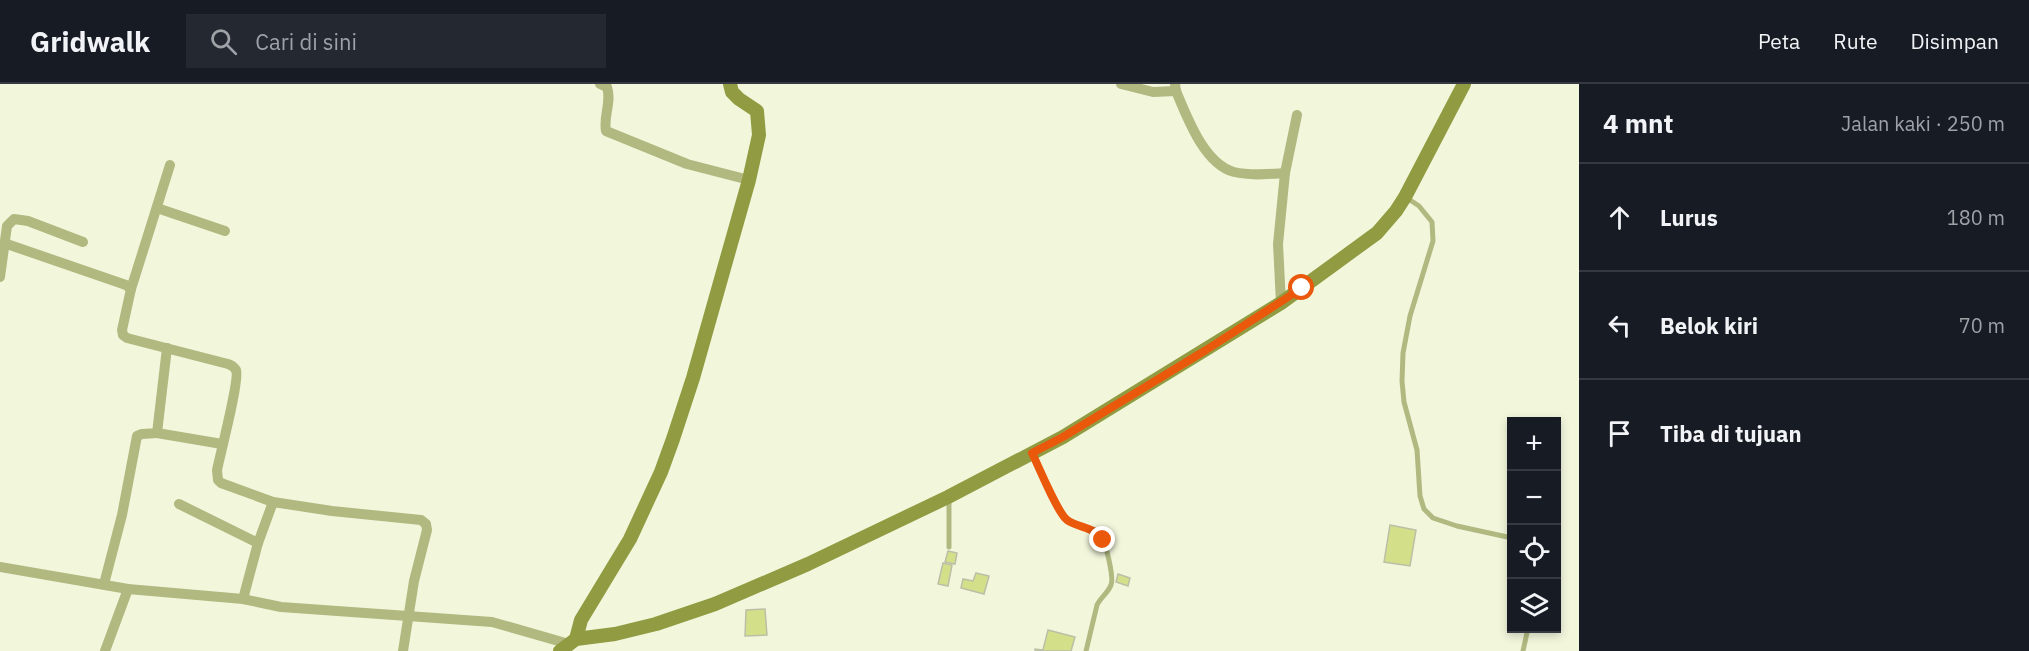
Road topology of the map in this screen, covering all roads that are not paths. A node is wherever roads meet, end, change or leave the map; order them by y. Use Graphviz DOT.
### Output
graph roads {
  1 [pos="600,84"];
  2 [pos="730,84"];
  3 [pos="1121,84"];
  4 [pos="1464,84"];
  5 [pos="1175,88"];
  6 [pos="1297,115"];
  7 [pos="170,165"];
  8 [pos="1285,173"];
  9 [pos="749,180"];
  10 [pos="1405,197"];
  11 [pos="157,208"];
  12 [pos="225,231"];
  13 [pos="82,242"];
  14 [pos="4,243"];
  15 [pos="0,278"];
  16 [pos="131,289"];
  17 [pos="1281,303"];
  18 [pos="167,348"];
  19 [pos="157,433"];
  20 [pos="222,444"];
  21 [pos="1032,453"];
  22 [pos="948,497"];
  23 [pos="273,502"];
  24 [pos="179,504"];
  25 [pos="1507,537"];
  26 [pos="258,543"];
  27 [pos="950,547"];
  28 [pos="0,567"];
  29 [pos="104,584"];
  30 [pos="128,589"];
  31 [pos="243,599"];
  32 [pos="409,615"];
  33 [pos="1527,633"];
  34 [pos="568,645"];
  35 [pos="105,651"];
  36 [pos="403,651"];
  37 [pos="1086,651"];
  38 [pos="1523,651"];
  1 -- 9 [label="street"];
  2 -- 9 [label="main road"];
  3 -- 5 [label="street"];
  4 -- 10 [label="main road"];
  5 -- 8 [label="street"];
  6 -- 8 [label="street"];
  7 -- 11 [label="street"];
  8 -- 17 [label="street"];
  9 -- 34 [label="main road"];
  10 -- 17 [label="main road"];
  10 -- 25 [label="lane"];
  11 -- 12 [label="street"];
  11 -- 16 [label="street"];
  13 -- 14 [label="street"];
  14 -- 15 [label="street"];
  14 -- 16 [label="street"];
  16 -- 18 [label="street"];
  17 -- 21 [label="main road"];
  18 -- 19 [label="street"];
  18 -- 20 [label="street"];
  19 -- 20 [label="street"];
  19 -- 29 [label="street"];
  20 -- 23 [label="street"];
  21 -- 22 [label="main road"];
  21 -- 37 [label="lane"];
  22 -- 27 [label="lane"];
  22 -- 34 [label="main road"];
  23 -- 26 [label="street"];
  23 -- 32 [label="street"];
  24 -- 26 [label="street"];
  26 -- 31 [label="street"];
  28 -- 29 [label="street"];
  29 -- 30 [label="street"];
  30 -- 31 [label="street"];
  30 -- 35 [label="street"];
  31 -- 32 [label="street"];
  32 -- 34 [label="street"];
  32 -- 36 [label="street"];
  33 -- 38 [label="lane"];
}
